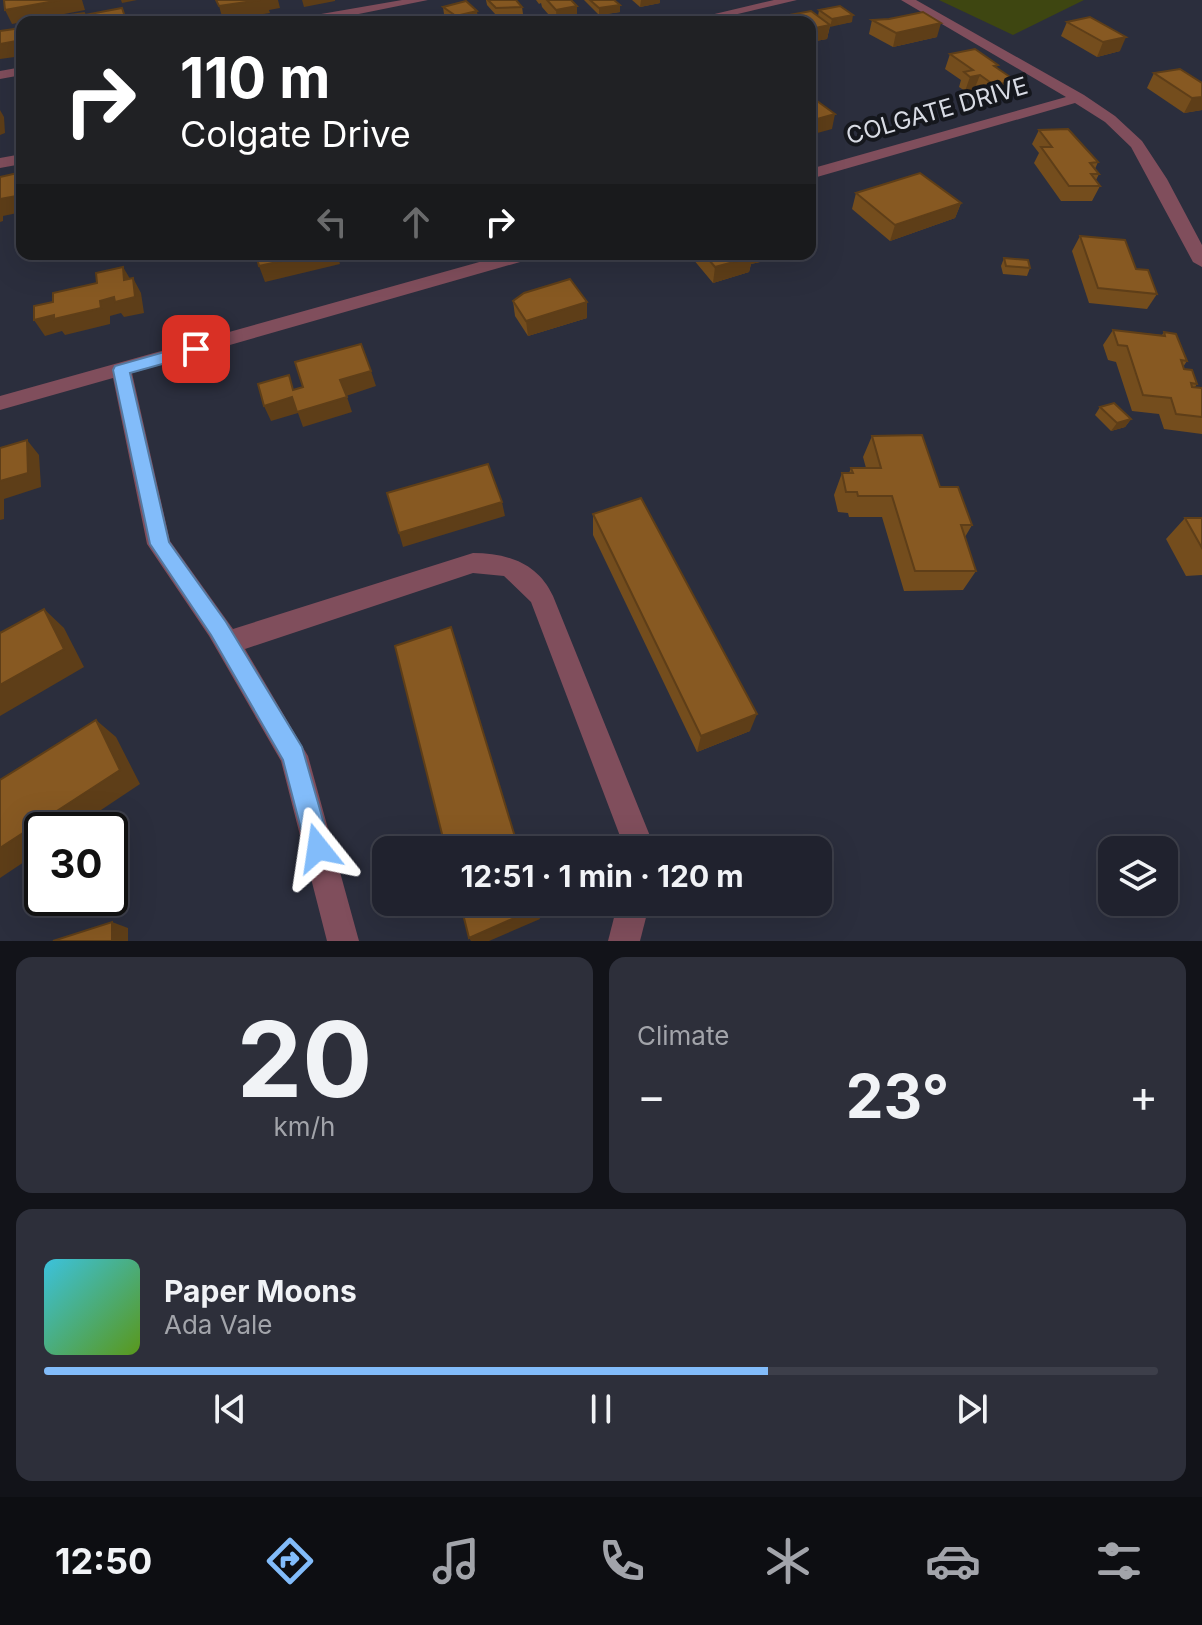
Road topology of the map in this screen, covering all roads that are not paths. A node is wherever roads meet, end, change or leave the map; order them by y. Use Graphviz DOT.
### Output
graph roads {
  1 [pos="422,0"];
  2 [pos="791,0"];
  3 [pos="907,0"];
  4 [pos="332,16"];
  5 [pos="715,16"];
  6 [pos="1079,98"];
  7 [pos="816,172"];
  8 [pos="507,260"];
  9 [pos="1202,262"];
  10 [pos="121,370"];
  11 [pos="0,403"];
  12 [pos="227,643"];
  13 [pos="635,836"];
  14 [pos="630,916"];
  15 [pos="343,941"];
  16 [pos="624,941"];
  1 -- 4 [label="street"];
  2 -- 5 [label="street"];
  3 -- 6 [label="street"];
  6 -- 7 [label="street, COLGATE DRIVE"];
  6 -- 9 [label="street"];
  8 -- 10 [label="street"];
  10 -- 11 [label="street"];
  10 -- 12 [label="street"];
  12 -- 13 [label="street"];
  12 -- 15 [label="street"];
  14 -- 16 [label="street"];
}
